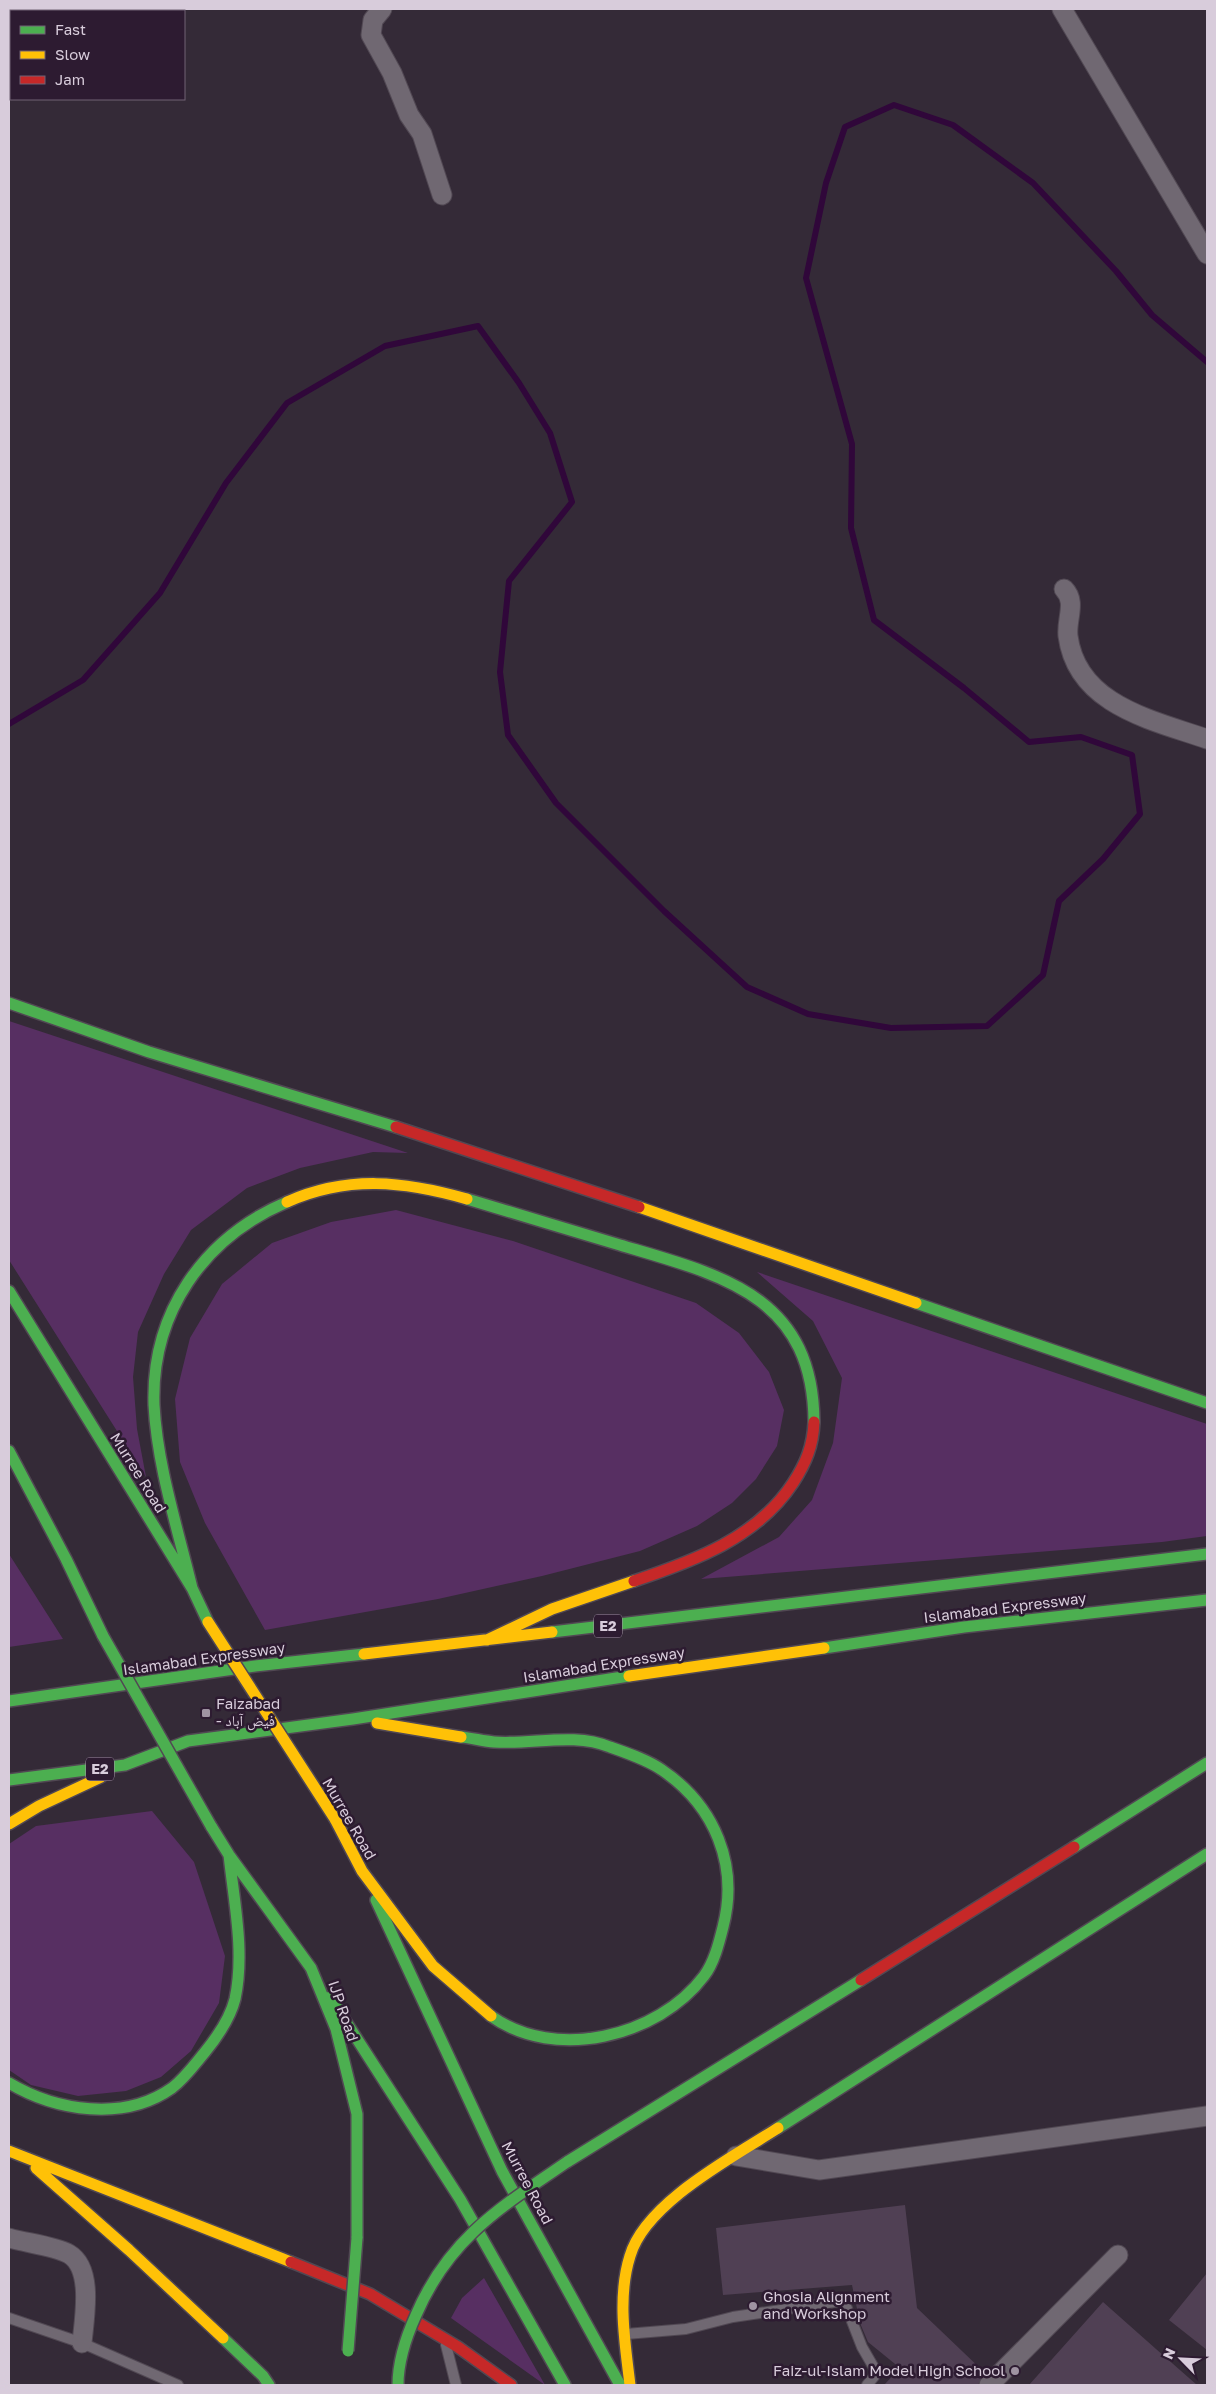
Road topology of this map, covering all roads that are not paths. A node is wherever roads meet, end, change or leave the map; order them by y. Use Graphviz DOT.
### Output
graph roads {
  1 [pos="382,9"];
  2 [pos="1062,9"];
  3 [pos="442,195"];
  4 [pos="1207,254"];
  5 [pos="1064,589"];
  6 [pos="1207,739"];
  7 [pos="9,1003"];
  8 [pos="9,1291"];
  9 [pos="1207,1403"];
  10 [pos="9,1451"];
  11 [pos="21,1500"];
  12 [pos="1207,1554"];
  13 [pos="66,1559"];
  14 [pos="192,1588"];
  15 [pos="1207,1600"];
  16 [pos="487,1640"];
  17 [pos="9,1701"];
  18 [pos="353,1719"];
  19 [pos="1207,1763"];
  20 [pos="124,1765"];
  21 [pos="9,1780"];
  22 [pos="9,1824"];
  23 [pos="1207,1854"];
  24 [pos="229,1855"];
  25 [pos="362,1871"];
  26 [pos="311,1968"];
  27 [pos="9,2083"];
  28 [pos="1207,2116"];
  29 [pos="9,2151"];
  30 [pos="736,2156"];
  31 [pos="23,2157"];
  32 [pos="9,2238"];
  33 [pos="1118,2254"];
  34 [pos="9,2318"];
  35 [pos="625,2334"];
  36 [pos="445,2339"];
  37 [pos="82,2343"];
  38 [pos="348,2351"];
  39 [pos="178,2385"];
  40 [pos="269,2385"];
  41 [pos="398,2385"];
  42 [pos="456,2385"];
  43 [pos="511,2385"];
  44 [pos="565,2385"];
  45 [pos="620,2385"];
  46 [pos="630,2385"];
  47 [pos="867,2385"];
  48 [pos="988,2385"];
  1 -- 3 [label="street"];
  2 -- 4 [label="street"];
  5 -- 6 [label="street"];
  7 -- 9 [label="main road"];
  8 -- 14 [label="main road, Murree Road"];
  10 -- 13 [label="main road"];
  11 -- 13 [label="main road"];
  12 -- 16 [label="main road, Islamabad Expressway / E2"];
  13 -- 24 [label="main road, IJP Road, bridge"];
  14 -- 16 [label="main road"];
  14 -- 25 [label="main road, Murree Road, bridge"];
  15 -- 18 [label="main road, Islamabad Expressway / E2"];
  16 -- 17 [label="main road, Islamabad Expressway / E2"];
  18 -- 20 [label="main road, Islamabad Expressway / E2"];
  18 -- 25 [label="main road"];
  19 -- 41 [label="main road, bridge"];
  20 -- 21 [label="main road, Islamabad Expressway / E2"];
  20 -- 22 [label="main road"];
  23 -- 30 [label="main road"];
  24 -- 26 [label="main road, IJP Road"];
  24 -- 27 [label="main road"];
  25 -- 45 [label="main road, Murree Road"];
  26 -- 38 [label="main road, IJP Road, bridge"];
  26 -- 44 [label="main road"];
  28 -- 30 [label="street"];
  29 -- 31 [label="main road"];
  30 -- 35 [label="main road"];
  31 -- 36 [label="main road"];
  31 -- 40 [label="main road"];
  32 -- 37 [label="street"];
  33 -- 48 [label="street"];
  34 -- 37 [label="lane"];
  35 -- 46 [label="main road"];
  35 -- 47 [label="lane"];
  36 -- 42 [label="lane"];
  36 -- 43 [label="main road"];
  37 -- 39 [label="lane"];
}
